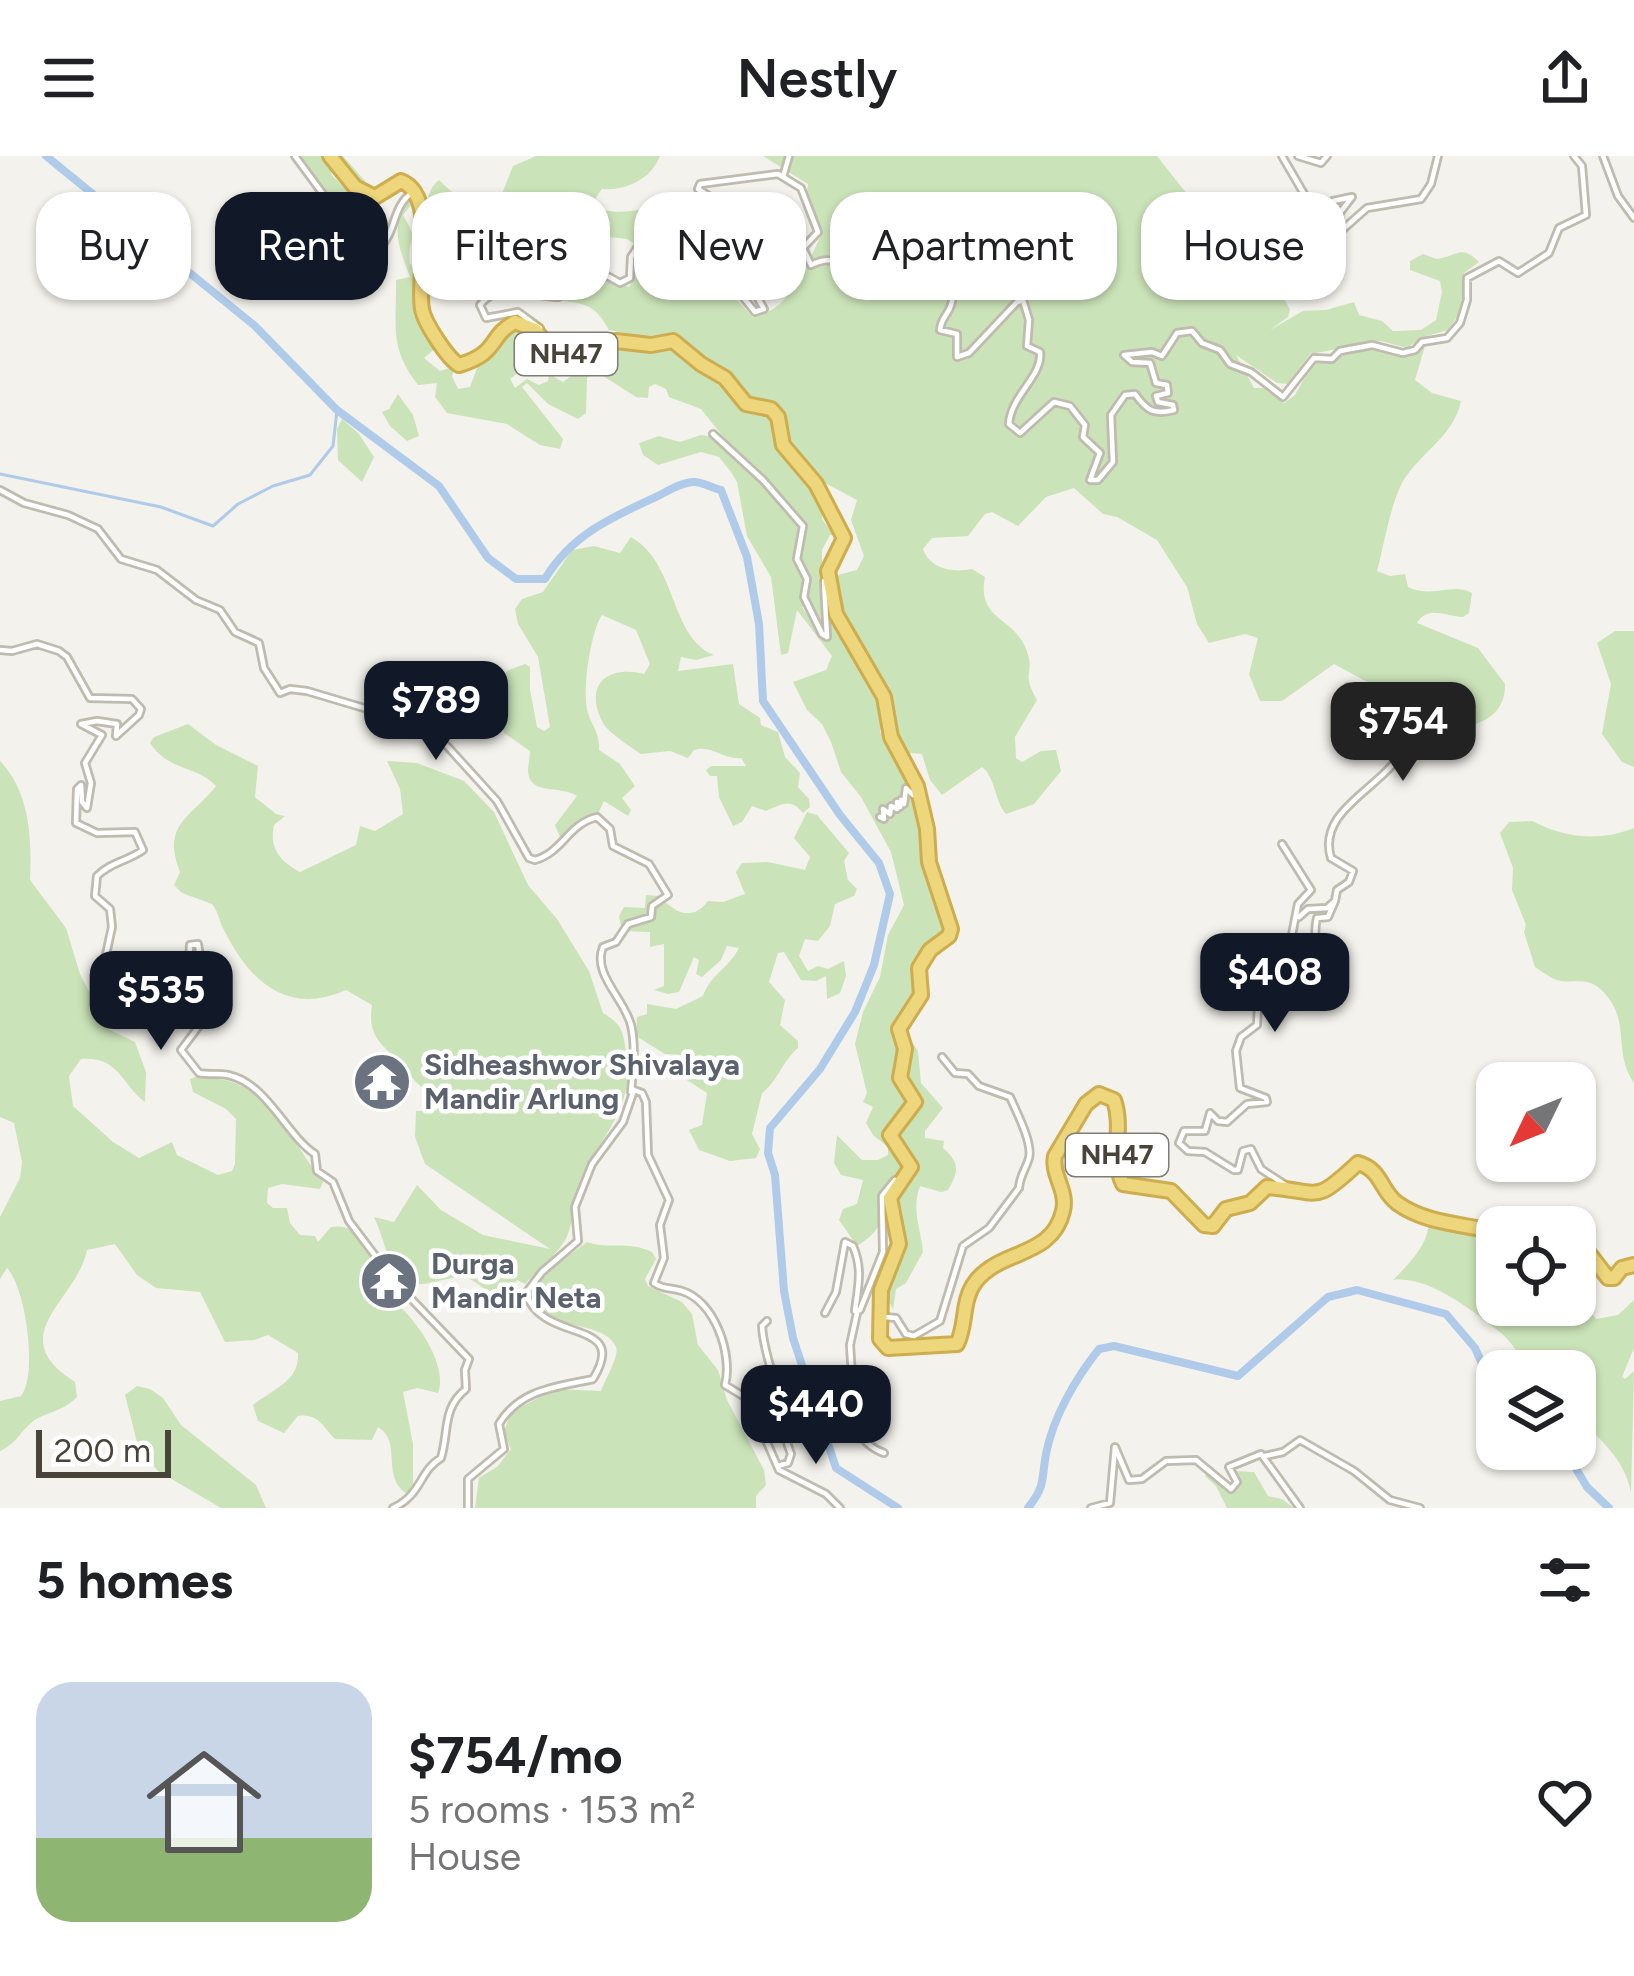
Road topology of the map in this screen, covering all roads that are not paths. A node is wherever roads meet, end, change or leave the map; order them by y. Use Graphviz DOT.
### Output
graph roads {
  1 [pos="295,156"];
  2 [pos="330,156"];
  3 [pos="789,156"];
  4 [pos="1282,156"];
  5 [pos="1298,156"];
  6 [pos="1327,156"];
  7 [pos="1438,156"];
  8 [pos="1574,156"];
  9 [pos="1603,156"];
  10 [pos="783,177"];
  11 [pos="416,190"];
  12 [pos="1634,218"];
  13 [pos="544,343"];
  14 [pos="713,434"];
  15 [pos="0,490"];
  16 [pos="829,564"];
  17 [pos="0,650"];
  18 [pos="1348,687"];
  19 [pos="921,803"];
  20 [pos="880,817"];
  21 [pos="1282,844"];
  22 [pos="1335,902"];
  23 [pos="1294,920"];
  24 [pos="1310,983"];
  25 [pos="942,1057"];
  26 [pos="631,1092"];
  27 [pos="910,1170"];
  28 [pos="1296,1193"];
  29 [pos="1476,1228"];
  30 [pos="1596,1262"];
  31 [pos="1634,1265"];
  32 [pos="857,1312"];
  33 [pos="825,1313"];
  34 [pos="879,1317"];
  35 [pos="767,1321"];
  36 [pos="853,1392"];
  37 [pos="861,1400"];
  38 [pos="884,1453"];
  39 [pos="1265,1456"];
  40 [pos="778,1466"];
  41 [pos="393,1508"];
  42 [pos="467,1508"];
  43 [pos="840,1508"];
  44 [pos="1091,1508"];
  45 [pos="1300,1508"];
  46 [pos="1420,1508"];
  1 -- 11 [label="street"];
  2 -- 11 [label="highway"];
  3 -- 10 [label="street"];
  4 -- 7 [label="street"];
  5 -- 6 [label="street"];
  8 -- 10 [label="street"];
  9 -- 12 [label="street"];
  10 -- 13 [label="street"];
  11 -- 13 [label="highway, NH47"];
  13 -- 16 [label="highway, NH47"];
  14 -- 16 [label="street"];
  15 -- 26 [label="street"];
  16 -- 19 [label="highway, NH47"];
  17 -- 41 [label="street"];
  18 -- 22 [label="street"];
  19 -- 20 [label="street"];
  19 -- 27 [label="highway, NH47"];
  21 -- 23 [label="street"];
  22 -- 23 [label="street"];
  22 -- 24 [label="street"];
  23 -- 28 [label="street"];
  25 -- 34 [label="street"];
  26 -- 40 [label="street"];
  26 -- 42 [label="street"];
  27 -- 32 [label="street"];
  27 -- 34 [label="highway, NH47"];
  28 -- 29 [label="highway, NH47"];
  28 -- 34 [label="highway, NH47"];
  30 -- 31 [label="highway"];
  32 -- 33 [label="street"];
  32 -- 36 [label="street"];
  35 -- 40 [label="street"];
  36 -- 37 [label="street"];
  36 -- 38 [label="street"];
  39 -- 44 [label="street"];
  39 -- 45 [label="street"];
  39 -- 46 [label="street"];
  40 -- 43 [label="street"];
}
